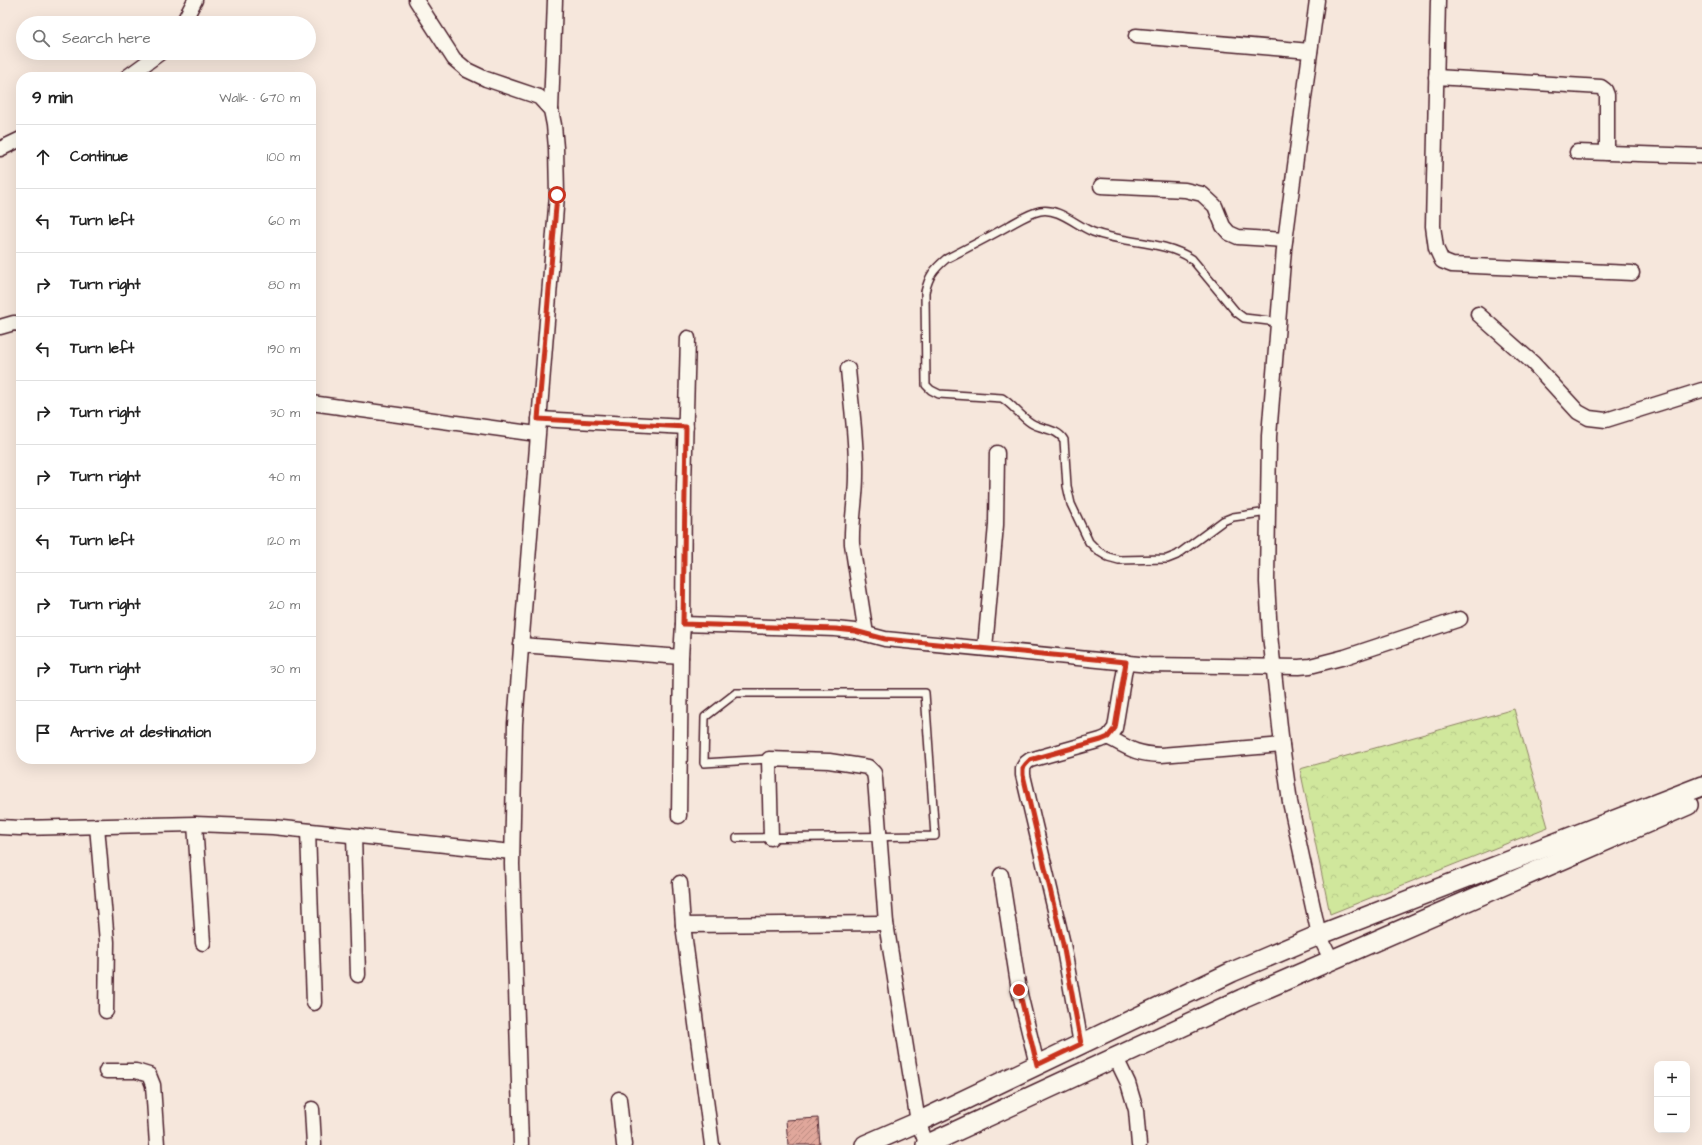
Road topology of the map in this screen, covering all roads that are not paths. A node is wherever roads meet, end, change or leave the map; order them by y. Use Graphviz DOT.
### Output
graph roads {
  1 [pos="195,0"];
  2 [pos="416,0"];
  3 [pos="555,0"];
  4 [pos="1317,0"];
  5 [pos="1438,0"];
  6 [pos="187,16"];
  7 [pos="1136,36"];
  8 [pos="1310,51"];
  9 [pos="150,60"];
  10 [pos="134,72"];
  11 [pos="1436,77"];
  12 [pos="551,110"];
  13 [pos="16,141"];
  14 [pos="0,149"];
  15 [pos="1577,152"];
  16 [pos="1607,153"];
  17 [pos="1702,156"];
  18 [pos="1101,186"];
  19 [pos="1285,240"];
  20 [pos="1632,273"];
  21 [pos="1478,314"];
  22 [pos="1278,322"];
  23 [pos="16,323"];
  24 [pos="0,327"];
  25 [pos="688,338"];
  26 [pos="848,369"];
  27 [pos="1702,390"];
  28 [pos="316,405"];
  29 [pos="538,419"];
  30 [pos="686,427"];
  31 [pos="537,434"];
  32 [pos="997,453"];
  33 [pos="1268,512"];
  34 [pos="1460,619"];
  35 [pos="683,624"];
  36 [pos="866,634"];
  37 [pos="521,645"];
  38 [pos="985,648"];
  39 [pos="681,657"];
  40 [pos="1126,662"];
  41 [pos="1273,666"];
  42 [pos="1108,737"];
  43 [pos="1282,745"];
  44 [pos="769,759"];
  45 [pos="1702,786"];
  46 [pos="1702,799"];
  47 [pos="679,816"];
  48 [pos="195,824"];
  49 [pos="97,826"];
  50 [pos="0,827"];
  51 [pos="308,831"];
  52 [pos="354,836"];
  53 [pos="880,837"];
  54 [pos="737,838"];
  55 [pos="771,838"];
  56 [pos="512,852"];
  57 [pos="1001,875"];
  58 [pos="680,883"];
  59 [pos="886,923"];
  60 [pos="683,925"];
  61 [pos="1318,935"];
  62 [pos="203,943"];
  63 [pos="1332,961"];
  64 [pos="358,975"];
  65 [pos="314,1003"];
  66 [pos="106,1011"];
  67 [pos="1081,1044"];
  68 [pos="1115,1056"];
  69 [pos="1037,1065"];
  70 [pos="106,1071"];
  71 [pos="619,1099"];
  72 [pos="312,1109"];
  73 [pos="918,1122"];
  74 [pos="157,1145"];
  75 [pos="314,1145"];
  76 [pos="521,1145"];
  77 [pos="624,1145"];
  78 [pos="712,1145"];
  79 [pos="866,1145"];
  80 [pos="926,1145"];
  81 [pos="1139,1145"];
  1 -- 6 [label="street"];
  2 -- 12 [label="street"];
  3 -- 12 [label="street"];
  4 -- 8 [label="street"];
  5 -- 11 [label="street"];
  7 -- 8 [label="street"];
  8 -- 19 [label="street"];
  9 -- 10 [label="street"];
  11 -- 16 [label="street"];
  11 -- 20 [label="street"];
  12 -- 29 [label="street"];
  13 -- 14 [label="street"];
  15 -- 16 [label="street"];
  16 -- 17 [label="street"];
  18 -- 19 [label="street"];
  19 -- 22 [label="street"];
  21 -- 27 [label="street"];
  22 -- 33 [label="street"];
  22 -- 33 [label="lane"];
  23 -- 24 [label="street"];
  25 -- 30 [label="street"];
  26 -- 36 [label="street"];
  28 -- 31 [label="street"];
  29 -- 30 [label="street"];
  29 -- 31 [label="street"];
  30 -- 35 [label="street"];
  31 -- 37 [label="street"];
  32 -- 38 [label="street"];
  33 -- 41 [label="street"];
  34 -- 41 [label="street"];
  35 -- 36 [label="street"];
  35 -- 39 [label="street"];
  36 -- 38 [label="street"];
  37 -- 39 [label="street"];
  37 -- 56 [label="street"];
  38 -- 40 [label="street"];
  39 -- 47 [label="street"];
  40 -- 41 [label="street"];
  40 -- 42 [label="street"];
  41 -- 43 [label="street"];
  42 -- 43 [label="street"];
  42 -- 67 [label="street"];
  43 -- 61 [label="street"];
  44 -- 53 [label="street"];
  44 -- 53 [label="lane"];
  44 -- 55 [label="street"];
  45 -- 61 [label="main road"];
  46 -- 63 [label="main road"];
  48 -- 49 [label="street"];
  48 -- 51 [label="street"];
  48 -- 62 [label="street"];
  49 -- 50 [label="street"];
  49 -- 66 [label="street"];
  51 -- 52 [label="street"];
  51 -- 65 [label="street"];
  52 -- 56 [label="street"];
  52 -- 64 [label="street"];
  53 -- 55 [label="lane"];
  53 -- 59 [label="street"];
  54 -- 55 [label="lane"];
  56 -- 76 [label="street"];
  57 -- 69 [label="street"];
  58 -- 60 [label="street"];
  59 -- 60 [label="street"];
  59 -- 73 [label="street"];
  60 -- 78 [label="street"];
  61 -- 63 [label="street"];
  61 -- 67 [label="main road"];
  63 -- 68 [label="main road"];
  67 -- 69 [label="main road"];
  68 -- 80 [label="main road"];
  68 -- 81 [label="street"];
  69 -- 73 [label="main road"];
  70 -- 74 [label="street"];
  71 -- 77 [label="street"];
  72 -- 75 [label="street"];
  73 -- 79 [label="main road"];
  73 -- 80 [label="street"];
}
